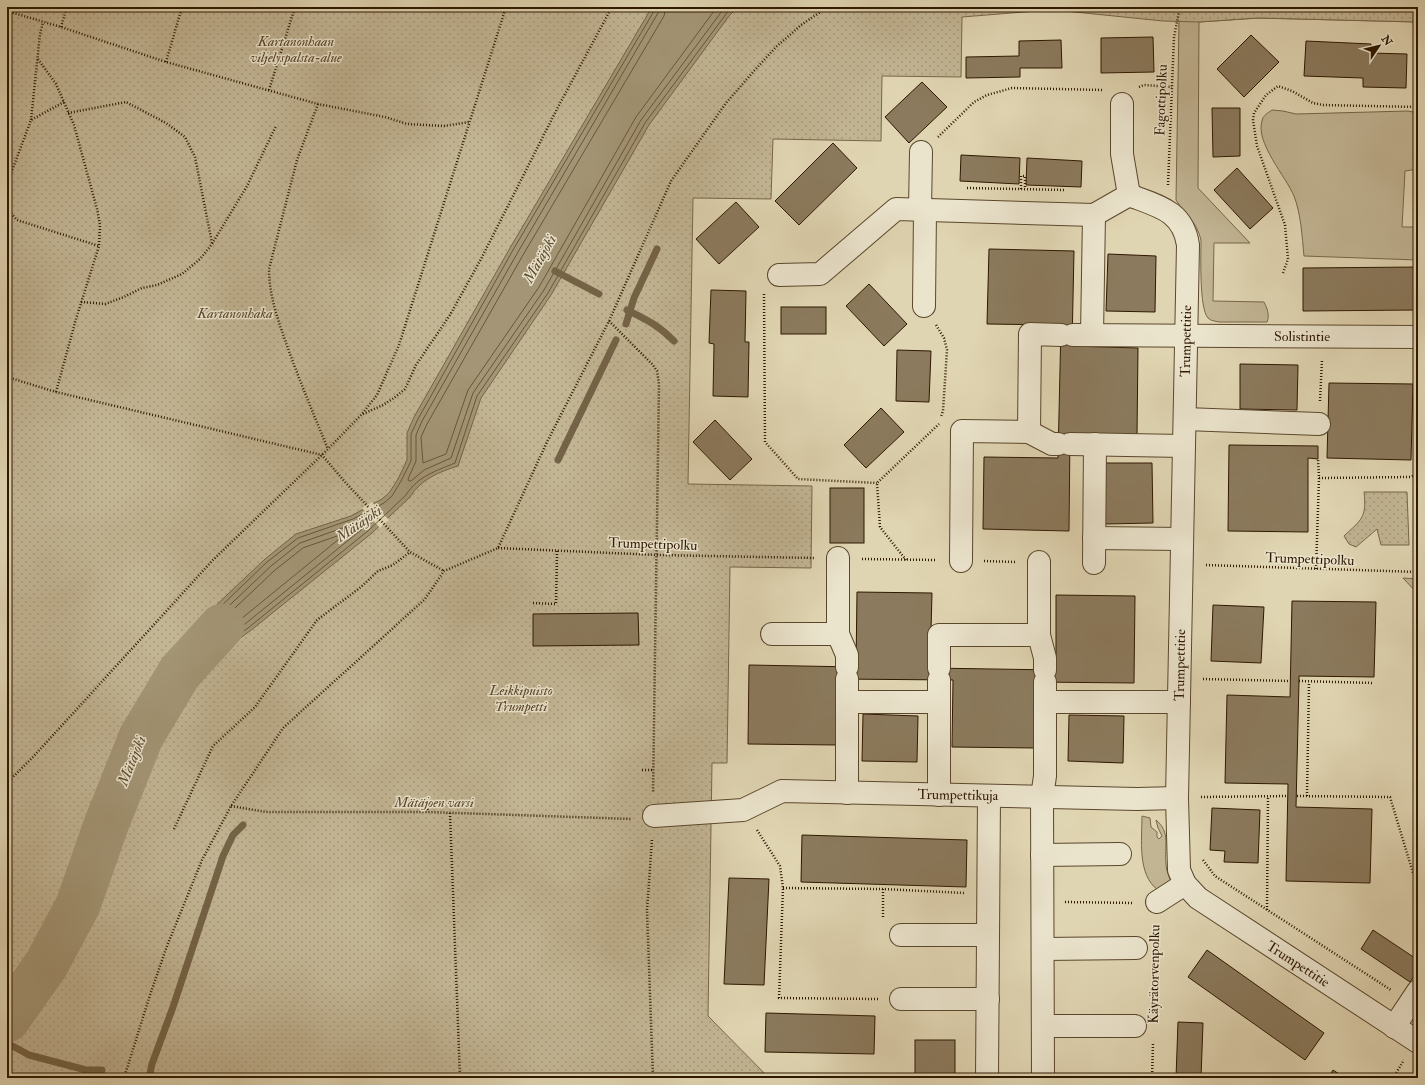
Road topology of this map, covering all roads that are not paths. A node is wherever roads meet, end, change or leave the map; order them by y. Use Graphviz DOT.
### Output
graph roads {
  1 [pos="1120,94"];
  2 [pos="922,152"];
  3 [pos="1129,195"];
  4 [pos="922,210"];
  5 [pos="1094,215"];
  6 [pos="779,275"];
  7 [pos="924,306"];
  8 [pos="1075,335"];
  9 [pos="1187,336"];
  10 [pos="1418,337"];
  11 [pos="1185,419"];
  12 [pos="1319,424"];
  13 [pos="1029,432"];
  14 [pos="1095,444"];
  15 [pos="1184,446"];
  16 [pos="1094,538"];
  17 [pos="1182,540"];
  18 [pos="838,558"];
  19 [pos="961,560"];
  20 [pos="1039,562"];
  21 [pos="1094,563"];
  22 [pos="772,634"];
  23 [pos="838,634"];
  24 [pos="1039,635"];
  25 [pos="1045,685"];
  26 [pos="847,702"];
  27 [pos="939,702"];
  28 [pos="1179,702"];
  29 [pos="847,793"];
  30 [pos="939,795"];
  31 [pos="989,796"];
  32 [pos="1042,797"];
  33 [pos="1177,798"];
  34 [pos="654,816"];
  35 [pos="1120,854"];
  36 [pos="1042,855"];
  37 [pos="1184,884"];
  38 [pos="1157,902"];
  39 [pos="901,935"];
  40 [pos="988,935"];
  41 [pos="1043,948"];
  42 [pos="1136,948"];
  43 [pos="1414,997"];
  44 [pos="901,999"];
  45 [pos="988,999"];
  46 [pos="1144,1020"];
  47 [pos="1043,1026"];
  48 [pos="1394,1027"];
  49 [pos="1418,1042"];
  50 [pos="987,1078"];
  51 [pos="1043,1078"];
  1 -- 3 [label="street"];
  2 -- 4 [label="street"];
  3 -- 5 [label="street"];
  3 -- 9 [label="street, Trumpettitie"];
  4 -- 5 [label="street"];
  4 -- 6 [label="street"];
  4 -- 7 [label="street"];
  5 -- 8 [label="street"];
  8 -- 9 [label="street, Solistintie"];
  8 -- 13 [label="street, Solistintie"];
  9 -- 10 [label="street, Solistintie"];
  9 -- 11 [label="street, Trumpettitie"];
  11 -- 12 [label="street"];
  11 -- 15 [label="street, Trumpettitie"];
  13 -- 14 [label="street"];
  13 -- 19 [label="street"];
  14 -- 15 [label="street"];
  14 -- 16 [label="street"];
  15 -- 17 [label="street, Trumpettitie"];
  16 -- 17 [label="street"];
  16 -- 21 [label="street"];
  17 -- 28 [label="street, Trumpettitie"];
  18 -- 23 [label="street"];
  20 -- 24 [label="street"];
  22 -- 23 [label="street"];
  23 -- 26 [label="street"];
  24 -- 25 [label="street"];
  24 -- 27 [label="street"];
  25 -- 28 [label="street"];
  25 -- 32 [label="street"];
  26 -- 27 [label="street"];
  26 -- 29 [label="street"];
  27 -- 30 [label="street"];
  28 -- 33 [label="street, Trumpettitie"];
  29 -- 30 [label="street, Trumpettikuja"];
  29 -- 34 [label="street, Trumpettikuja"];
  30 -- 31 [label="street, Trumpettikuja"];
  31 -- 32 [label="street, Trumpettikuja"];
  31 -- 40 [label="street"];
  32 -- 33 [label="street, Trumpettikuja"];
  32 -- 36 [label="street"];
  33 -- 37 [label="street, Trumpettitie"];
  35 -- 36 [label="street"];
  36 -- 41 [label="street"];
  37 -- 38 [label="street"];
  37 -- 48 [label="street, Trumpettitie"];
  39 -- 40 [label="street"];
  40 -- 45 [label="street"];
  41 -- 42 [label="street"];
  41 -- 47 [label="street"];
  43 -- 48 [label="street"];
  44 -- 45 [label="street"];
  45 -- 50 [label="street"];
  46 -- 47 [label="street"];
  47 -- 51 [label="street"];
  48 -- 49 [label="street, Trumpettitie"];
}
